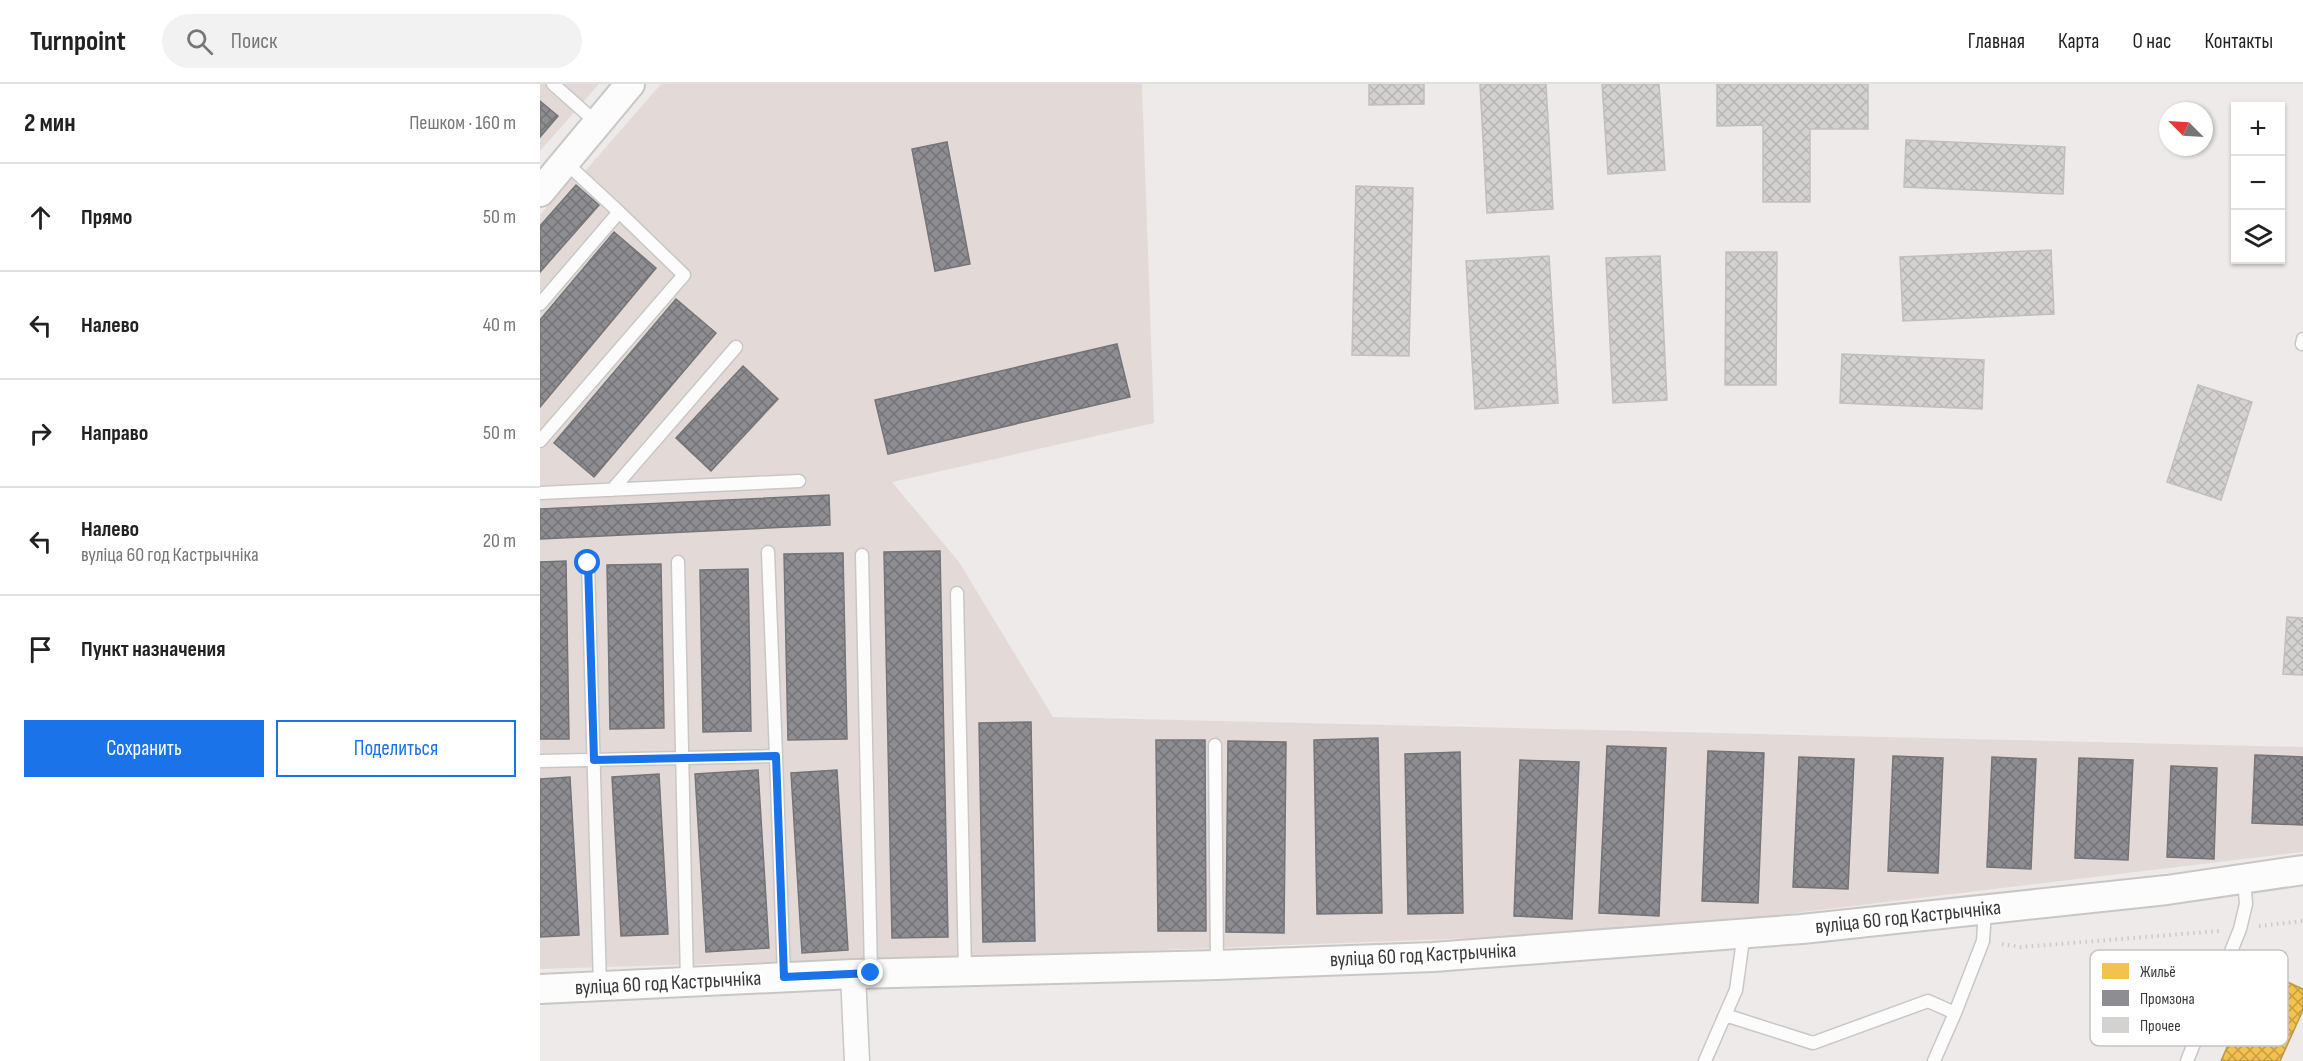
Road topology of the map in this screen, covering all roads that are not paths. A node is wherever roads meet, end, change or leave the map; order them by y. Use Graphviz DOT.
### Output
graph roads {
  1 [pos="553,84"];
  2 [pos="630,84"];
  3 [pos="597,123"];
  4 [pos="565,162"];
  5 [pos="540,192"];
  6 [pos="619,212"];
  7 [pos="540,304"];
  8 [pos="736,347"];
  9 [pos="540,441"];
  10 [pos="799,481"];
  11 [pos="612,490"];
  12 [pos="540,493"];
  13 [pos="768,552"];
  14 [pos="862,555"];
  15 [pos="678,562"];
  16 [pos="588,563"];
  17 [pos="957,593"];
  18 [pos="1215,745"];
  19 [pos="776,756"];
  20 [pos="682,758"];
  21 [pos="594,760"];
  22 [pos="540,761"];
  23 [pos="2303,870"];
  24 [pos="2244,879"];
  25 [pos="1985,909"];
  26 [pos="1744,933"];
  27 [pos="2232,950"];
  28 [pos="1217,965"];
  29 [pos="965,970"];
  30 [pos="862,973"];
  31 [pos="784,977"];
  32 [pos="687,982"];
  33 [pos="600,986"];
  34 [pos="540,989"];
  35 [pos="1955,1012"];
  36 [pos="1725,1015"];
  37 [pos="2193,1046"];
  38 [pos="857,1061"];
  39 [pos="1705,1061"];
  40 [pos="1934,1061"];
  41 [pos="2187,1061"];
  1 -- 3 [label="lane"];
  2 -- 3 [label="street"];
  3 -- 4 [label="street"];
  4 -- 5 [label="street"];
  4 -- 6 [label="lane"];
  6 -- 7 [label="lane"];
  6 -- 9 [label="lane"];
  8 -- 11 [label="lane"];
  10 -- 11 [label="lane"];
  11 -- 12 [label="lane"];
  13 -- 19 [label="lane"];
  14 -- 30 [label="lane"];
  15 -- 20 [label="lane"];
  16 -- 21 [label="lane"];
  17 -- 29 [label="lane"];
  18 -- 28 [label="lane"];
  19 -- 20 [label="lane"];
  19 -- 31 [label="lane"];
  20 -- 21 [label="lane"];
  20 -- 32 [label="lane"];
  21 -- 22 [label="lane"];
  21 -- 33 [label="lane"];
  23 -- 24 [label="street, вуліца 60 год Кастрычніка"];
  24 -- 25 [label="street, вуліца 60 год Кастрычніка"];
  24 -- 27 [label="lane"];
  25 -- 26 [label="street, вуліца 60 год Кастрычніка"];
  25 -- 35 [label="lane"];
  26 -- 28 [label="street, вуліца 60 год Кастрычніка"];
  26 -- 36 [label="lane"];
  28 -- 29 [label="street, вуліца 60 год Кастрычніка"];
  29 -- 30 [label="street, вуліца 60 год Кастрычніка"];
  30 -- 31 [label="street, вуліца 60 год Кастрычніка"];
  30 -- 38 [label="street"];
  31 -- 32 [label="street, вуліца 60 год Кастрычніка"];
  32 -- 33 [label="street, вуліца 60 год Кастрычніка"];
  33 -- 34 [label="street, вуліца 60 год Кастрычніка"];
  35 -- 36 [label="lane"];
  35 -- 40 [label="lane"];
  36 -- 39 [label="lane"];
  37 -- 41 [label="lane"];
}
